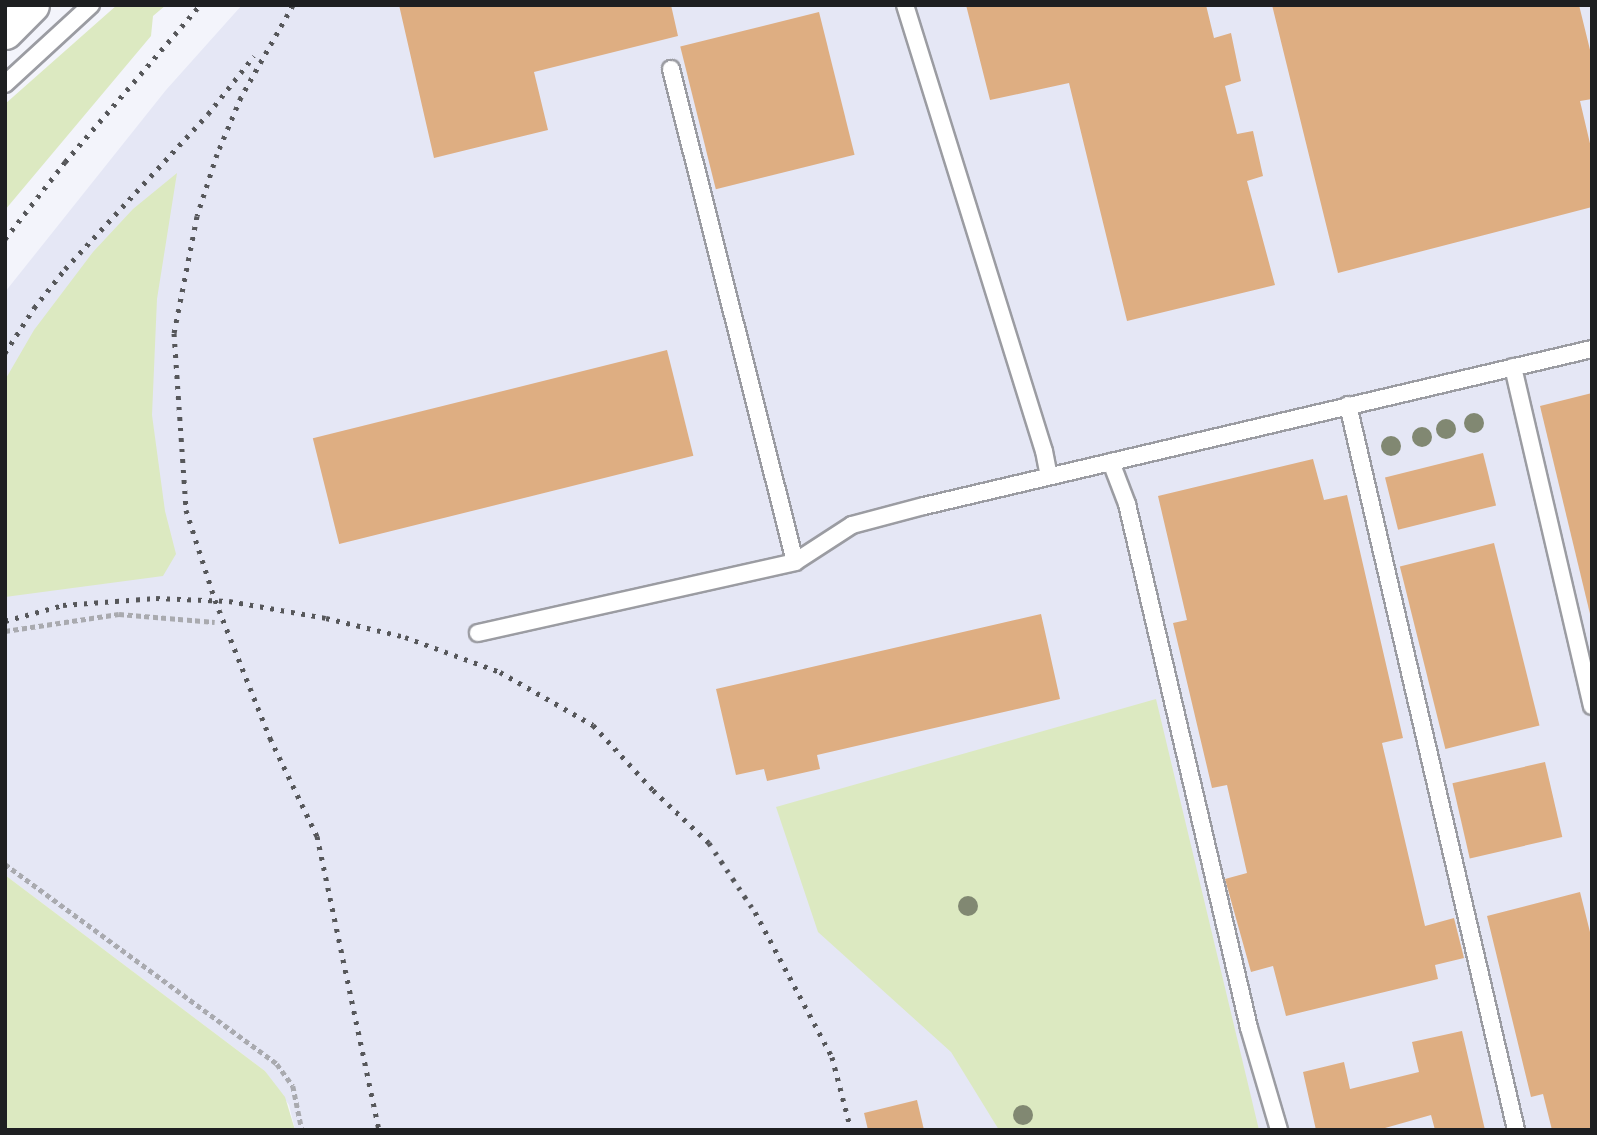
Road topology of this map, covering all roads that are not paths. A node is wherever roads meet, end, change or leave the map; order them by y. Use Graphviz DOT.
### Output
graph roads {
  1 [pos="32,5"];
  2 [pos="91,5"];
  3 [pos="905,5"];
  4 [pos="5,32"];
  5 [pos="671,69"];
  6 [pos="5,84"];
  7 [pos="1592,349"];
  8 [pos="1513,368"];
  9 [pos="1348,405"];
  10 [pos="1111,461"];
  11 [pos="1049,476"];
  12 [pos="795,562"];
  13 [pos="478,633"];
  14 [pos="1592,706"];
  15 [pos="1279,1130"];
  16 [pos="1516,1130"];
  1 -- 4 [label="street"];
  2 -- 6 [label="lane"];
  3 -- 11 [label="lane"];
  5 -- 12 [label="lane"];
  7 -- 8 [label="lane"];
  8 -- 9 [label="lane"];
  8 -- 14 [label="lane"];
  9 -- 10 [label="lane"];
  9 -- 16 [label="lane"];
  10 -- 11 [label="lane"];
  10 -- 15 [label="lane"];
  11 -- 12 [label="lane"];
  12 -- 13 [label="lane"];
}
